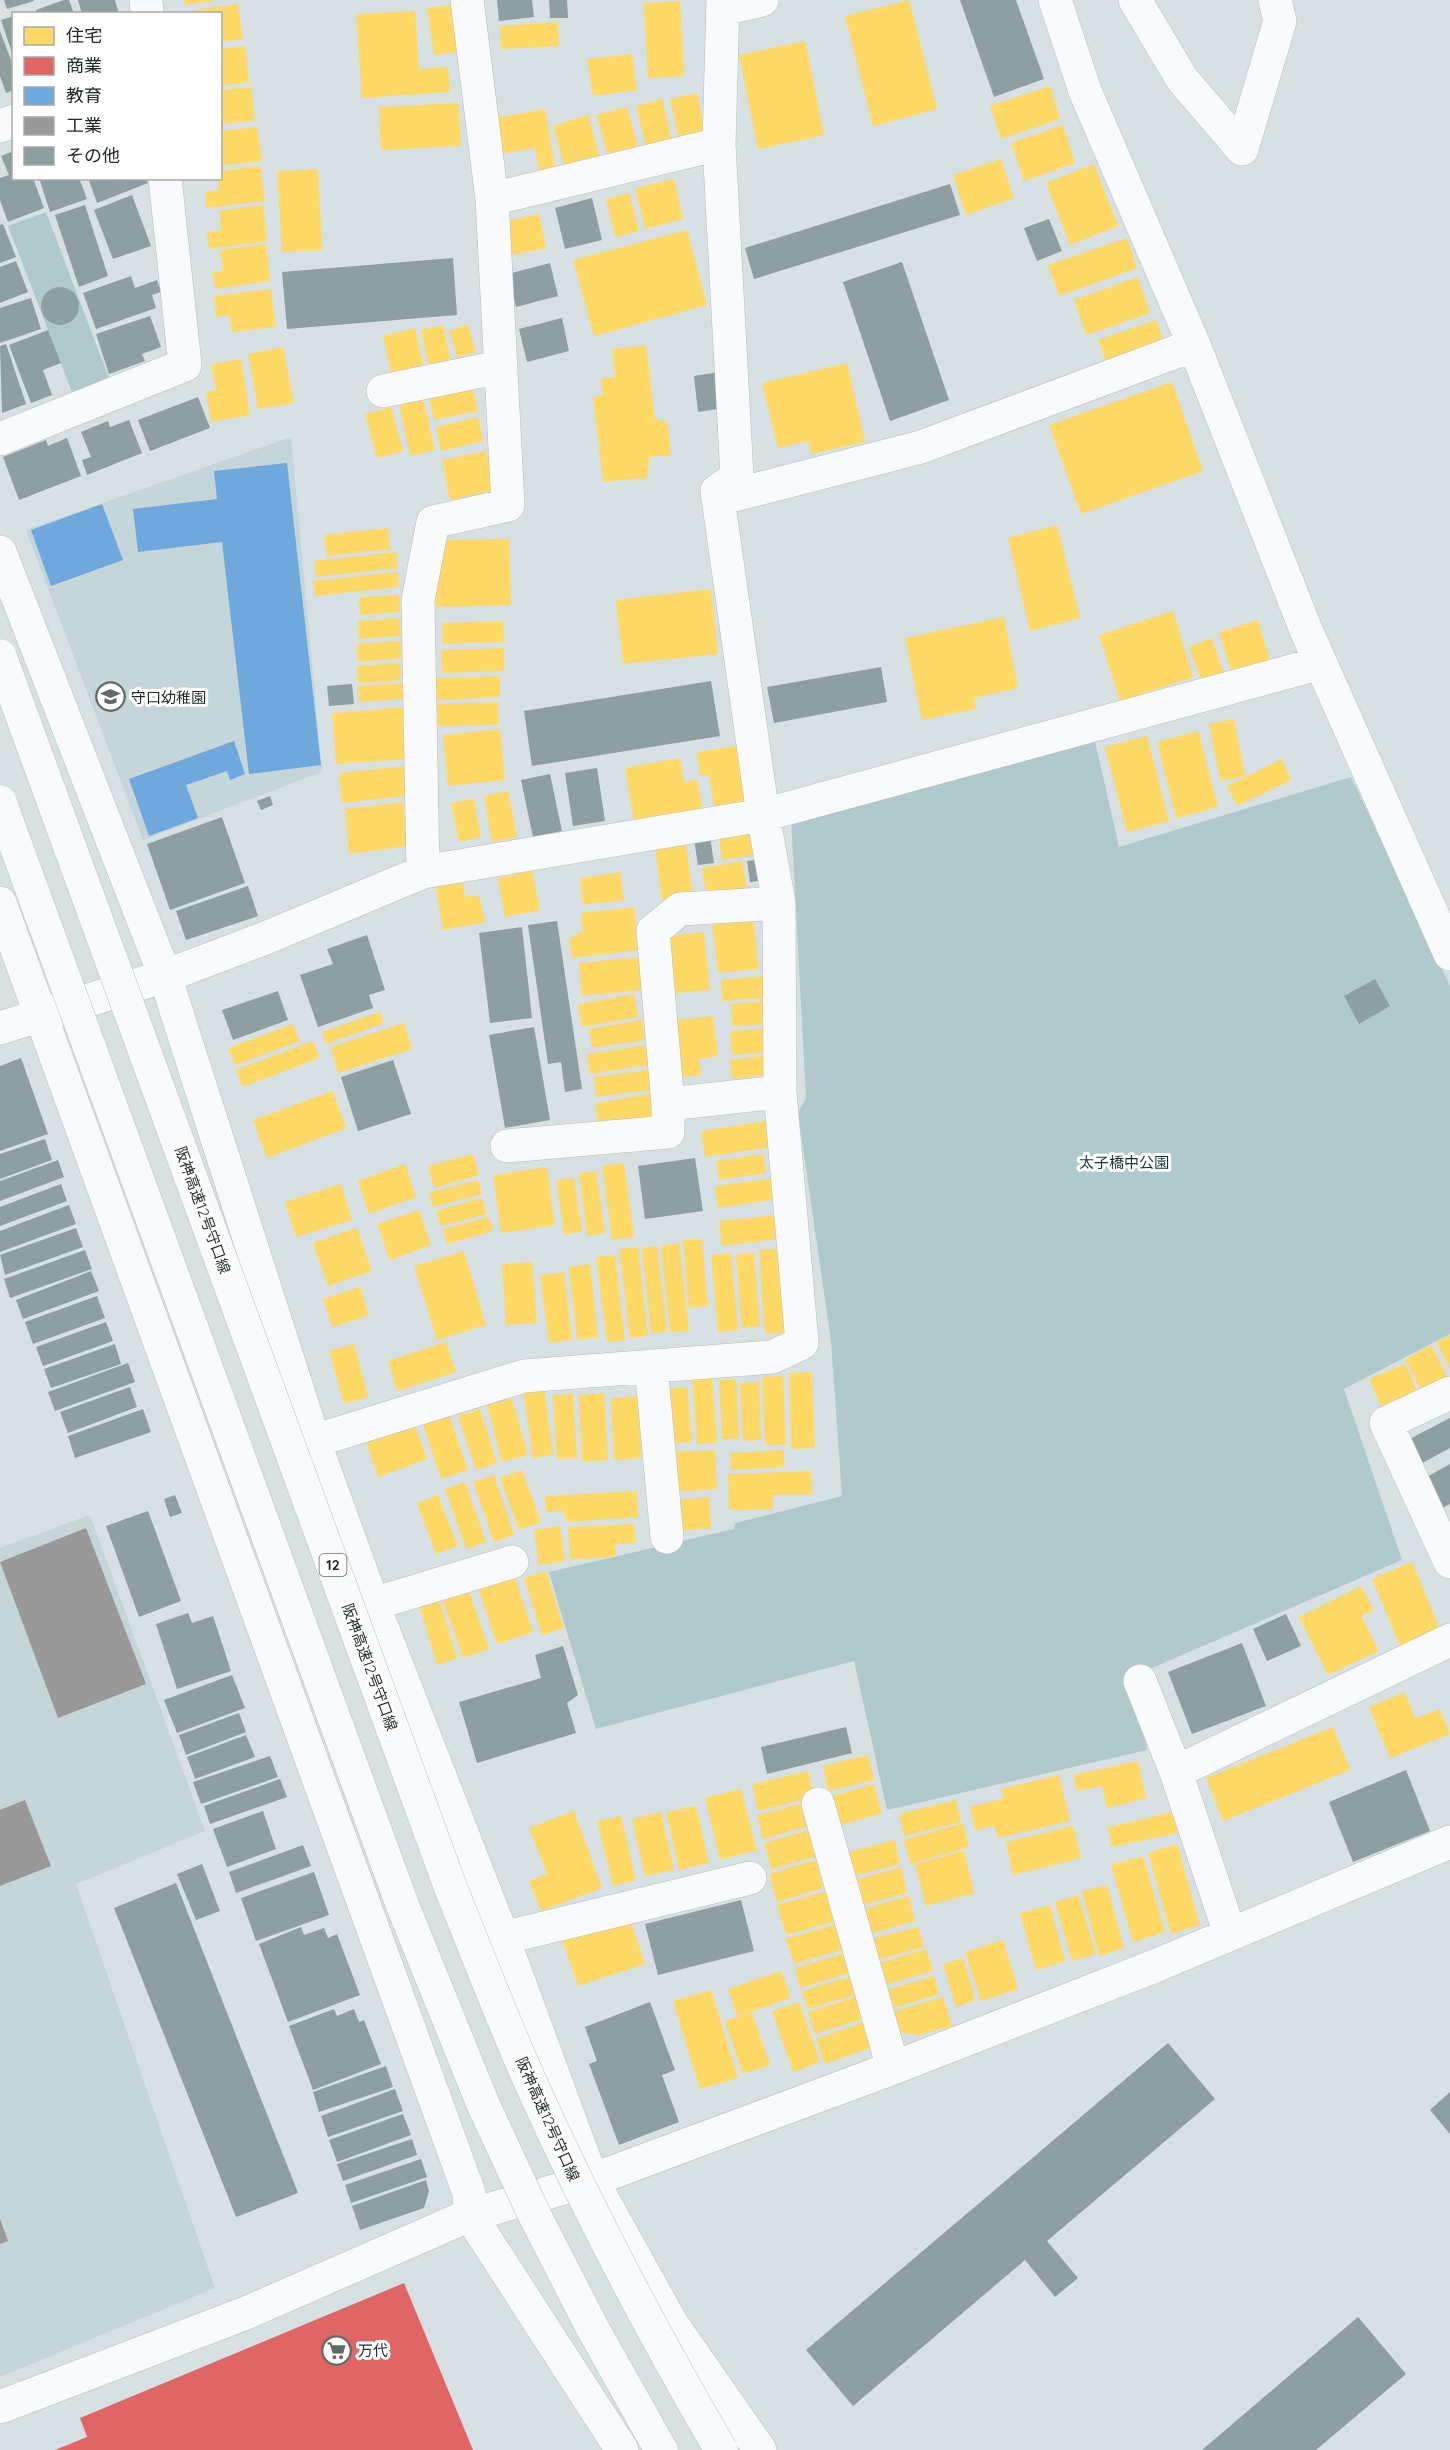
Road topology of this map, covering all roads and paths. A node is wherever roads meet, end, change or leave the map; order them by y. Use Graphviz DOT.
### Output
graph roads {
  1 [pos="467,0"];
  2 [pos="762,0"];
  3 [pos="1055,0"];
  4 [pos="1135,0"];
  5 [pos="1275,0"];
  6 [pos="723,4"];
  7 [pos="719,144"];
  8 [pos="165,180"];
  9 [pos="492,199"];
  10 [pos="1194,345"];
  11 [pos="500,367"];
  12 [pos="382,391"];
  13 [pos="0,439"];
  14 [pos="719,499"];
  15 [pos="0,552"];
  16 [pos="0,656"];
  17 [pos="1321,663"];
  18 [pos="0,802"];
  19 [pos="763,815"];
  20 [pos="423,872"];
  21 [pos="0,903"];
  22 [pos="779,903"];
  23 [pos="1450,954"];
  24 [pos="165,976"];
  25 [pos="38,1014"];
  26 [pos="0,1028"];
  27 [pos="780,1092"];
  28 [pos="668,1104"];
  29 [pos="507,1146"];
  30 [pos="651,1366"];
  31 [pos="1450,1394"];
  32 [pos="314,1441"];
  33 [pos="667,1537"];
  34 [pos="512,1562"];
  35 [pos="1450,1562"];
  36 [pos="373,1604"];
  37 [pos="1450,1640"];
  38 [pos="1140,1681"];
  39 [pos="1176,1772"];
  40 [pos="818,1804"];
  41 [pos="1450,1842"];
  42 [pos="750,1878"];
  43 [pos="1230,1934"];
  44 [pos="503,1938"];
  45 [pos="893,2068"];
  46 [pos="592,2180"];
  47 [pos="470,2215"];
  48 [pos="0,2407"];
  49 [pos="622,2450"];
  50 [pos="661,2450"];
  51 [pos="721,2450"];
  52 [pos="760,2450"];
  1 -- 9 [label="main road"];
  2 -- 6 [label="main road"];
  3 -- 10 [label="main road"];
  4 -- 5 [label="main road"];
  6 -- 7 [label="main road"];
  7 -- 9 [label="main road"];
  7 -- 14 [label="main road"];
  8 -- 13 [label="main road"];
  9 -- 11 [label="main road"];
  10 -- 14 [label="main road"];
  10 -- 17 [label="main road"];
  11 -- 12 [label="main road"];
  11 -- 20 [label="main road"];
  14 -- 19 [label="main road"];
  15 -- 24 [label="main road"];
  16 -- 51 [label="main road, 阪神高速12号守口線 / 12, bridge"];
  17 -- 19 [label="main road"];
  17 -- 23 [label="main road"];
  18 -- 50 [label="main road, bridge"];
  19 -- 20 [label="main road"];
  19 -- 22 [label="main road"];
  20 -- 24 [label="main road"];
  21 -- 25 [label="main road"];
  22 -- 27 [label="main road"];
  22 -- 28 [label="main road"];
  24 -- 25 [label="main road"];
  24 -- 32 [label="main road"];
  25 -- 26 [label="main road"];
  25 -- 47 [label="main road"];
  27 -- 28 [label="main road"];
  27 -- 30 [label="main road"];
  28 -- 29 [label="main road"];
  30 -- 32 [label="main road"];
  30 -- 33 [label="main road"];
  31 -- 35 [label="main road"];
  32 -- 36 [label="main road"];
  34 -- 36 [label="main road"];
  36 -- 44 [label="main road"];
  37 -- 39 [label="main road"];
  38 -- 39 [label="main road"];
  39 -- 43 [label="main road"];
  40 -- 45 [label="main road"];
  41 -- 43 [label="main road"];
  42 -- 44 [label="main road"];
  43 -- 45 [label="main road"];
  44 -- 46 [label="main road"];
  45 -- 46 [label="main road"];
  46 -- 47 [label="main road"];
  46 -- 52 [label="main road"];
  47 -- 48 [label="main road"];
  47 -- 49 [label="main road"];
}
